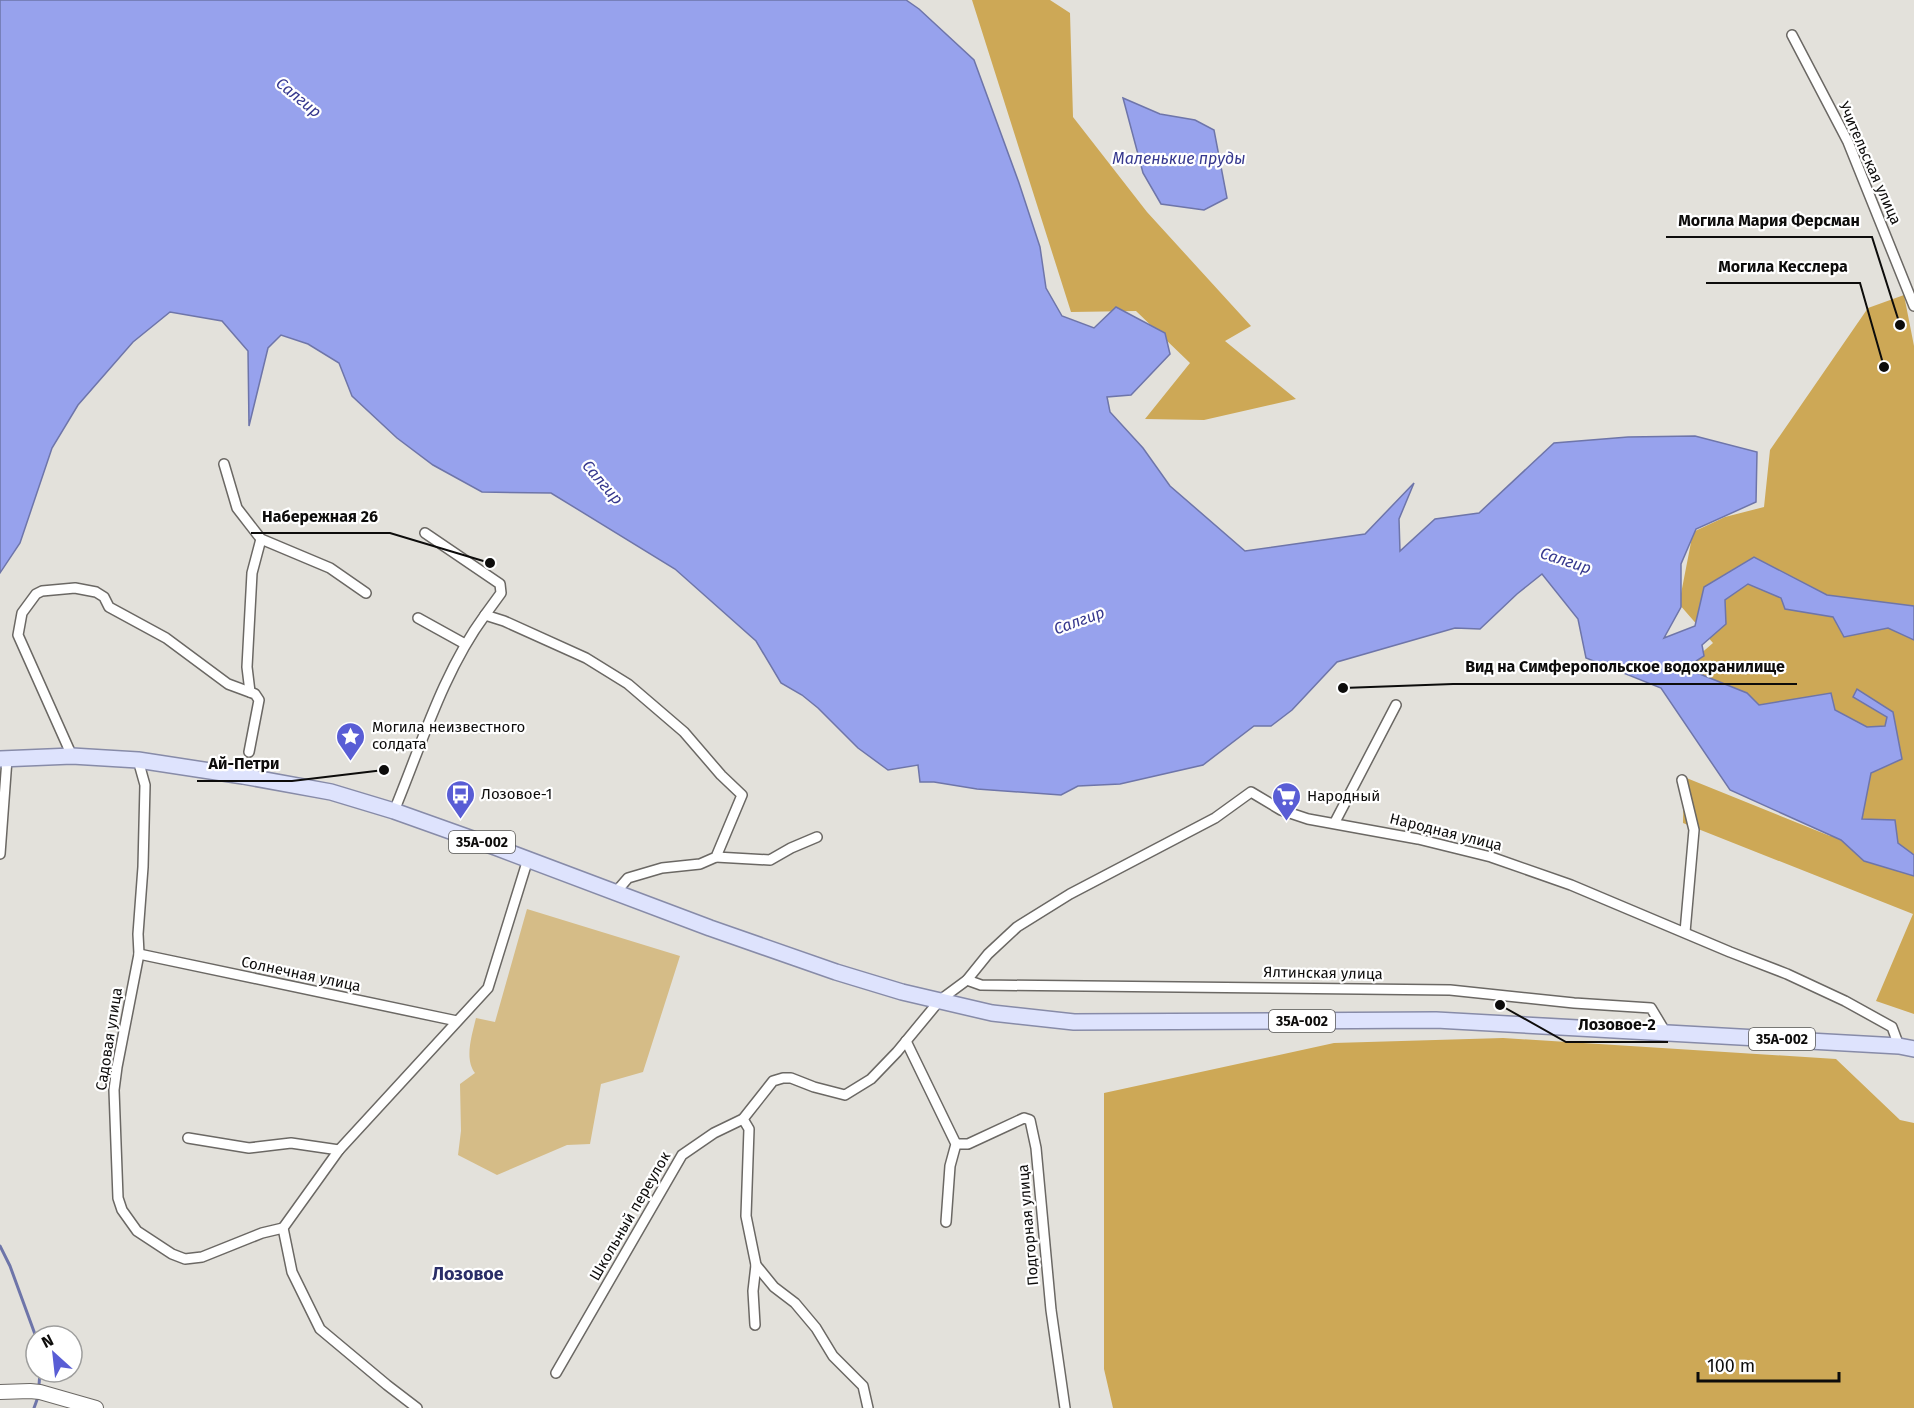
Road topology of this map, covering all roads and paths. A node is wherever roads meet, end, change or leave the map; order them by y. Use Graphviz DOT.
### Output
graph roads {
  1 [pos="1792,35"];
  2 [pos="1914,306"];
  3 [pos="224,464"];
  4 [pos="425,533"];
  5 [pos="261,539"];
  6 [pos="366,593"];
  7 [pos="485,615"];
  8 [pos="418,618"];
  9 [pos="465,644"];
  10 [pos="250,692"];
  11 [pos="1396,705"];
  12 [pos="249,752"];
  13 [pos="72,756"];
  14 [pos="4,759"];
  15 [pos="138,760"];
  16 [pos="1683,780"];
  17 [pos="394,811"];
  18 [pos="1335,822"];
  19 [pos="817,837"];
  20 [pos="0,854"];
  21 [pos="716,858"];
  22 [pos="528,859"];
  23 [pos="615,893"];
  24 [pos="1685,932"];
  25 [pos="140,954"];
  26 [pos="967,980"];
  27 [pos="940,1000"];
  28 [pos="457,1021"];
  29 [pos="1666,1033"];
  30 [pos="906,1041"];
  31 [pos="1906,1047"];
  32 [pos="783,1078"];
  33 [pos="743,1119"];
  34 [pos="189,1138"];
  35 [pos="956,1144"];
  36 [pos="339,1150"];
  37 [pos="946,1221"];
  38 [pos="283,1228"];
  39 [pos="756,1265"];
  40 [pos="755,1325"];
  41 [pos="556,1373"];
  42 [pos="0,1392"];
  43 [pos="96,1408"];
  44 [pos="417,1408"];
  45 [pos="868,1408"];
  46 [pos="1065,1408"];
  1 -- 2 [label="street, Учительская улица"];
  3 -- 5 [label="street"];
  4 -- 7 [label="street"];
  5 -- 6 [label="street"];
  5 -- 10 [label="street"];
  7 -- 9 [label="street"];
  7 -- 21 [label="street"];
  8 -- 9 [label="street"];
  9 -- 17 [label="street"];
  10 -- 12 [label="street"];
  10 -- 13 [label="street"];
  11 -- 18 [label="street"];
  13 -- 14 [label="main road, 35А-002"];
  13 -- 15 [label="main road, 35А-002"];
  14 -- 20 [label="street"];
  15 -- 17 [label="main road, 35А-002"];
  15 -- 25 [label="street, Садовая улица"];
  16 -- 24 [label="street"];
  17 -- 22 [label="main road, 35А-002"];
  18 -- 24 [label="street, Народная улица"];
  18 -- 26 [label="street, Народная улица"];
  19 -- 21 [label="street"];
  21 -- 23 [label="street"];
  22 -- 23 [label="main road, 35А-002"];
  22 -- 28 [label="street"];
  23 -- 27 [label="main road, 35А-002"];
  24 -- 31 [label="street, Народная улица"];
  25 -- 28 [label="street, Солнечная улица"];
  25 -- 38 [label="street, Садовая улица"];
  26 -- 27 [label="street, Народная улица"];
  26 -- 29 [label="street, Ялтинская улица"];
  27 -- 29 [label="main road, 35А-002"];
  27 -- 30 [label="street, Народная улица"];
  28 -- 36 [label="street"];
  29 -- 31 [label="main road, 35А-002"];
  30 -- 32 [label="street, Народная улица"];
  30 -- 35 [label="street"];
  32 -- 33 [label="street, Школьный переулок"];
  33 -- 39 [label="street"];
  33 -- 41 [label="street, Школьный переулок"];
  34 -- 36 [label="street"];
  35 -- 37 [label="street"];
  35 -- 46 [label="street, Подгорная улица"];
  36 -- 38 [label="street"];
  38 -- 44 [label="street"];
  39 -- 40 [label="street"];
  39 -- 45 [label="street"];
  42 -- 43 [label="main road"];
}
